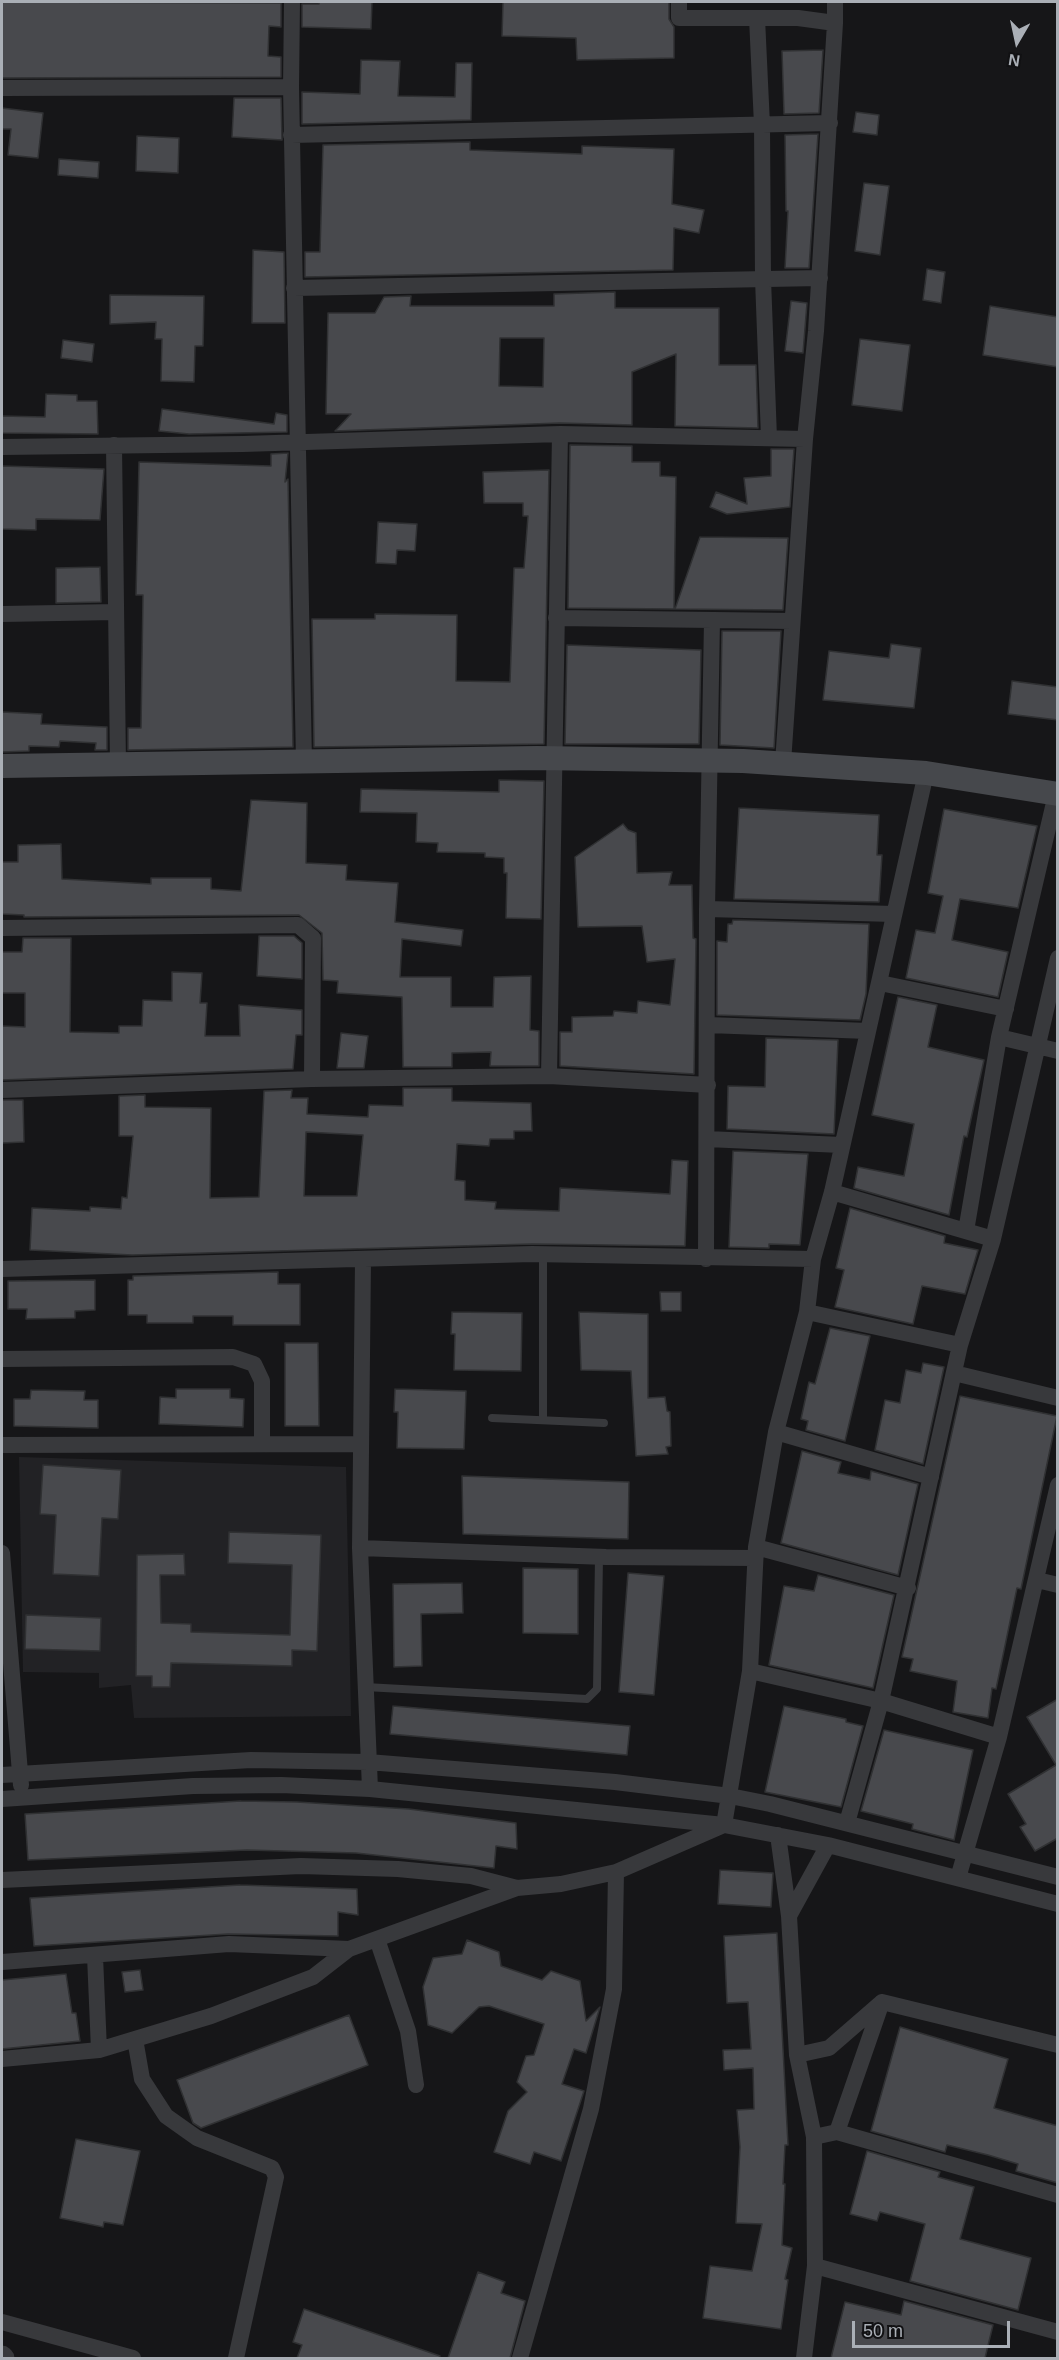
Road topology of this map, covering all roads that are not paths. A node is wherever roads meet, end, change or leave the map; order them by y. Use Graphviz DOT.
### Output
graph roads {
  1 [pos="292,2"];
  2 [pos="679,2"];
  3 [pos="835,2"];
  4 [pos="756,18"];
  5 [pos="835,23"];
  6 [pos="291,87"];
  7 [pos="2,88"];
  8 [pos="830,123"];
  9 [pos="762,125"];
  10 [pos="291,135"];
  11 [pos="820,278"];
  12 [pos="763,279"];
  13 [pos="294,288"];
  14 [pos="560,434"];
  15 [pos="769,438"];
  16 [pos="805,439"];
  17 [pos="297,442"];
  18 [pos="114,445"];
  19 [pos="2,447"];
  20 [pos="116,612"];
  21 [pos="2,614"];
  22 [pos="556,618"];
  23 [pos="712,620"];
  24 [pos="792,621"];
  25 [pos="553,758"];
  26 [pos="710,760"];
  27 [pos="304,762"];
  28 [pos="783,763"];
  29 [pos="118,764"];
  30 [pos="2,766"];
  31 [pos="926,773"];
  32 [pos="1057,794"];
  33 [pos="707,909"];
  34 [pos="894,914"];
  35 [pos="2,928"];
  36 [pos="1058,958"];
  37 [pos="880,983"];
  38 [pos="1006,1009"];
  39 [pos="708,1025"];
  40 [pos="868,1031"];
  41 [pos="999,1037"];
  42 [pos="1036,1045"];
  43 [pos="1058,1051"];
  44 [pos="549,1076"];
  45 [pos="312,1079"];
  46 [pos="708,1085"];
  47 [pos="2,1090"];
  48 [pos="707,1138"];
  49 [pos="841,1145"];
  50 [pos="832,1192"];
  51 [pos="966,1231"];
  52 [pos="993,1239"];
  53 [pos="543,1254"];
  54 [pos="706,1259"];
  55 [pos="813,1259"];
  56 [pos="363,1260"];
  57 [pos="2,1269"];
  58 [pos="807,1312"];
  59 [pos="960,1345"];
  60 [pos="2,1359"];
  61 [pos="954,1373"];
  62 [pos="1058,1398"];
  63 [pos="492,1418"];
  64 [pos="543,1420"];
  65 [pos="604,1423"];
  66 [pos="776,1431"];
  67 [pos="262,1443"];
  68 [pos="361,1444"];
  69 [pos="2,1445"];
  70 [pos="932,1477"];
  71 [pos="1058,1485"];
  72 [pos="360,1548"];
  73 [pos="2,1552"];
  74 [pos="755,1552"];
  75 [pos="599,1557"];
  76 [pos="1037,1580"];
  77 [pos="1058,1585"];
  78 [pos="908,1588"];
  79 [pos="750,1671"];
  80 [pos="7,1675"];
  81 [pos="364,1687"];
  82 [pos="881,1701"];
  83 [pos="999,1737"];
  84 [pos="368,1762"];
  85 [pos="19,1774"];
  86 [pos="2,1775"];
  87 [pos="370,1789"];
  88 [pos="730,1796"];
  89 [pos="23,1798"];
  90 [pos="2,1799"];
  91 [pos="848,1823"];
  92 [pos="724,1825"];
  93 [pos="778,1835"];
  94 [pos="828,1845"];
  95 [pos="966,1852"];
  96 [pos="616,1872"];
  97 [pos="1058,1877"];
  98 [pos="958,1878"];
  99 [pos="2,1880"];
  100 [pos="517,1888"];
  101 [pos="1058,1904"];
  102 [pos="789,1916"];
  103 [pos="376,1939"];
  104 [pos="349,1948"];
  105 [pos="95,1956"];
  106 [pos="2,1962"];
  107 [pos="882,2002"];
  108 [pos="135,2039"];
  109 [pos="1058,2045"];
  110 [pos="99,2050"];
  111 [pos="797,2055"];
  112 [pos="2,2059"];
  113 [pos="417,2085"];
  114 [pos="837,2132"];
  115 [pos="814,2137"];
  116 [pos="1058,2195"];
  117 [pos="815,2266"];
  118 [pos="2,2322"];
  119 [pos="1058,2332"];
  120 [pos="133,2358"];
  121 [pos="236,2358"];
  122 [pos="520,2358"];
  123 [pos="804,2358"];
  1 -- 6 [label="street"];
  2 -- 4 [label="street"];
  3 -- 5 [label="street"];
  4 -- 5 [label="street"];
  4 -- 9 [label="street"];
  5 -- 8 [label="street"];
  6 -- 7 [label="street"];
  6 -- 10 [label="street"];
  8 -- 9 [label="street"];
  8 -- 11 [label="street"];
  9 -- 10 [label="street"];
  9 -- 12 [label="street"];
  10 -- 13 [label="street"];
  11 -- 12 [label="street"];
  11 -- 16 [label="street"];
  12 -- 13 [label="street"];
  12 -- 15 [label="street"];
  13 -- 17 [label="street"];
  14 -- 15 [label="street"];
  14 -- 17 [label="street"];
  14 -- 22 [label="street"];
  15 -- 16 [label="street"];
  16 -- 24 [label="street"];
  17 -- 18 [label="street"];
  17 -- 27 [label="street"];
  18 -- 19 [label="street"];
  18 -- 20 [label="street"];
  20 -- 21 [label="street"];
  20 -- 29 [label="street"];
  22 -- 23 [label="street"];
  22 -- 25 [label="street"];
  23 -- 24 [label="street"];
  23 -- 26 [label="street"];
  24 -- 28 [label="street"];
  25 -- 26 [label="main road"];
  25 -- 27 [label="main road"];
  25 -- 44 [label="street"];
  26 -- 28 [label="main road"];
  26 -- 33 [label="street"];
  27 -- 29 [label="main road"];
  28 -- 31 [label="main road"];
  29 -- 30 [label="main road"];
  31 -- 32 [label="main road"];
  31 -- 34 [label="street"];
  32 -- 38 [label="street"];
  33 -- 34 [label="street"];
  33 -- 39 [label="street"];
  34 -- 37 [label="street"];
  35 -- 45 [label="street"];
  36 -- 42 [label="street"];
  37 -- 38 [label="street"];
  37 -- 40 [label="street"];
  38 -- 41 [label="street"];
  39 -- 40 [label="street"];
  39 -- 46 [label="street"];
  40 -- 49 [label="street"];
  41 -- 42 [label="street"];
  41 -- 51 [label="street"];
  42 -- 43 [label="street"];
  42 -- 52 [label="street"];
  44 -- 45 [label="street"];
  44 -- 46 [label="street"];
  45 -- 47 [label="street"];
  46 -- 48 [label="street"];
  48 -- 49 [label="street"];
  48 -- 54 [label="street"];
  49 -- 50 [label="street"];
  50 -- 51 [label="street"];
  50 -- 55 [label="street"];
  51 -- 52 [label="street"];
  52 -- 59 [label="street"];
  53 -- 54 [label="street"];
  53 -- 56 [label="street"];
  53 -- 64 [label="lane"];
  54 -- 55 [label="street"];
  55 -- 58 [label="street"];
  56 -- 57 [label="street"];
  56 -- 68 [label="street"];
  58 -- 59 [label="street"];
  58 -- 66 [label="street"];
  59 -- 61 [label="street"];
  60 -- 67 [label="street"];
  61 -- 62 [label="street"];
  61 -- 70 [label="street"];
  63 -- 64 [label="lane"];
  64 -- 65 [label="lane"];
  66 -- 70 [label="street"];
  66 -- 74 [label="street"];
  67 -- 68 [label="street"];
  67 -- 69 [label="street"];
  68 -- 72 [label="street"];
  70 -- 78 [label="street"];
  71 -- 76 [label="street"];
  72 -- 75 [label="street"];
  72 -- 81 [label="street"];
  73 -- 80 [label="street"];
  74 -- 75 [label="street"];
  74 -- 78 [label="street"];
  74 -- 79 [label="street"];
  75 -- 81 [label="lane"];
  76 -- 77 [label="street"];
  76 -- 83 [label="street"];
  78 -- 82 [label="street"];
  79 -- 82 [label="street"];
  79 -- 88 [label="street"];
  80 -- 85 [label="street"];
  81 -- 84 [label="street"];
  82 -- 83 [label="street"];
  82 -- 91 [label="street"];
  83 -- 95 [label="street"];
  84 -- 85 [label="street"];
  84 -- 87 [label="street"];
  84 -- 88 [label="street"];
  85 -- 86 [label="street"];
  85 -- 89 [label="street"];
  87 -- 89 [label="street"];
  87 -- 92 [label="street"];
  88 -- 91 [label="street"];
  88 -- 92 [label="street"];
  89 -- 90 [label="street"];
  91 -- 95 [label="street"];
  92 -- 93 [label="street"];
  92 -- 96 [label="street"];
  93 -- 94 [label="street"];
  93 -- 102 [label="street"];
  94 -- 98 [label="street"];
  94 -- 102 [label="street"];
  95 -- 97 [label="street"];
  95 -- 98 [label="street"];
  96 -- 100 [label="street"];
  96 -- 122 [label="street"];
  98 -- 101 [label="street"];
  99 -- 100 [label="street"];
  100 -- 103 [label="street"];
  102 -- 111 [label="street"];
  103 -- 104 [label="street"];
  103 -- 113 [label="street"];
  104 -- 105 [label="street"];
  104 -- 108 [label="street"];
  105 -- 106 [label="street"];
  105 -- 110 [label="street"];
  107 -- 109 [label="street"];
  107 -- 111 [label="street"];
  107 -- 114 [label="street"];
  108 -- 110 [label="street"];
  108 -- 121 [label="street"];
  110 -- 112 [label="street"];
  111 -- 115 [label="street"];
  114 -- 115 [label="street"];
  114 -- 116 [label="street"];
  115 -- 117 [label="street"];
  117 -- 119 [label="street"];
  117 -- 123 [label="street"];
  118 -- 120 [label="street"];
}
